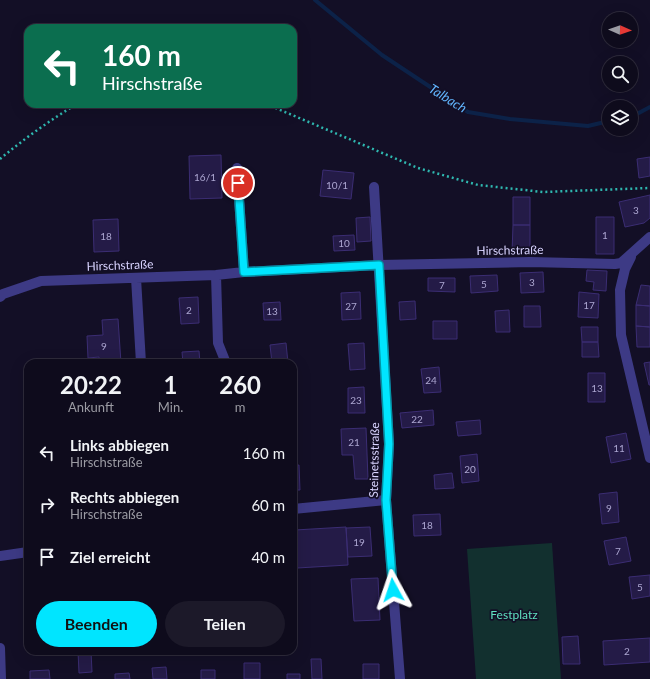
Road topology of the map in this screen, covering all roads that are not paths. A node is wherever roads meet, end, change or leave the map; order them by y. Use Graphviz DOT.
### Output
graph roads {
  1 [pos="237,168"];
  2 [pos="374,187"];
  3 [pos="650,237"];
  4 [pos="636,249"];
  5 [pos="379,265"];
  6 [pos="244,272"];
  7 [pos="216,275"];
  8 [pos="136,278"];
  9 [pos="0,297"];
  10 [pos="141,359"];
  11 [pos="224,359"];
  12 [pos="650,458"];
  13 [pos="386,500"];
  14 [pos="297,509"];
  15 [pos="24,553"];
  16 [pos="0,556"];
  17 [pos="0,648"];
  18 [pos="1,679"];
  19 [pos="400,679"];
  1 -- 6 [label="street"];
  2 -- 5 [label="street"];
  3 -- 4 [label="street, Hirschstraße"];
  4 -- 5 [label="street, Hirschstraße"];
  4 -- 12 [label="street"];
  5 -- 6 [label="street, Hirschstraße"];
  5 -- 13 [label="street, Steinetsstraße"];
  6 -- 7 [label="street, Hirschstraße"];
  7 -- 8 [label="street, Hirschstraße"];
  7 -- 11 [label="street"];
  8 -- 9 [label="street, Hirschstraße"];
  8 -- 10 [label="street"];
  13 -- 14 [label="street"];
  13 -- 19 [label="street, Steinetsstraße"];
  15 -- 16 [label="street"];
  17 -- 18 [label="street"];
}
